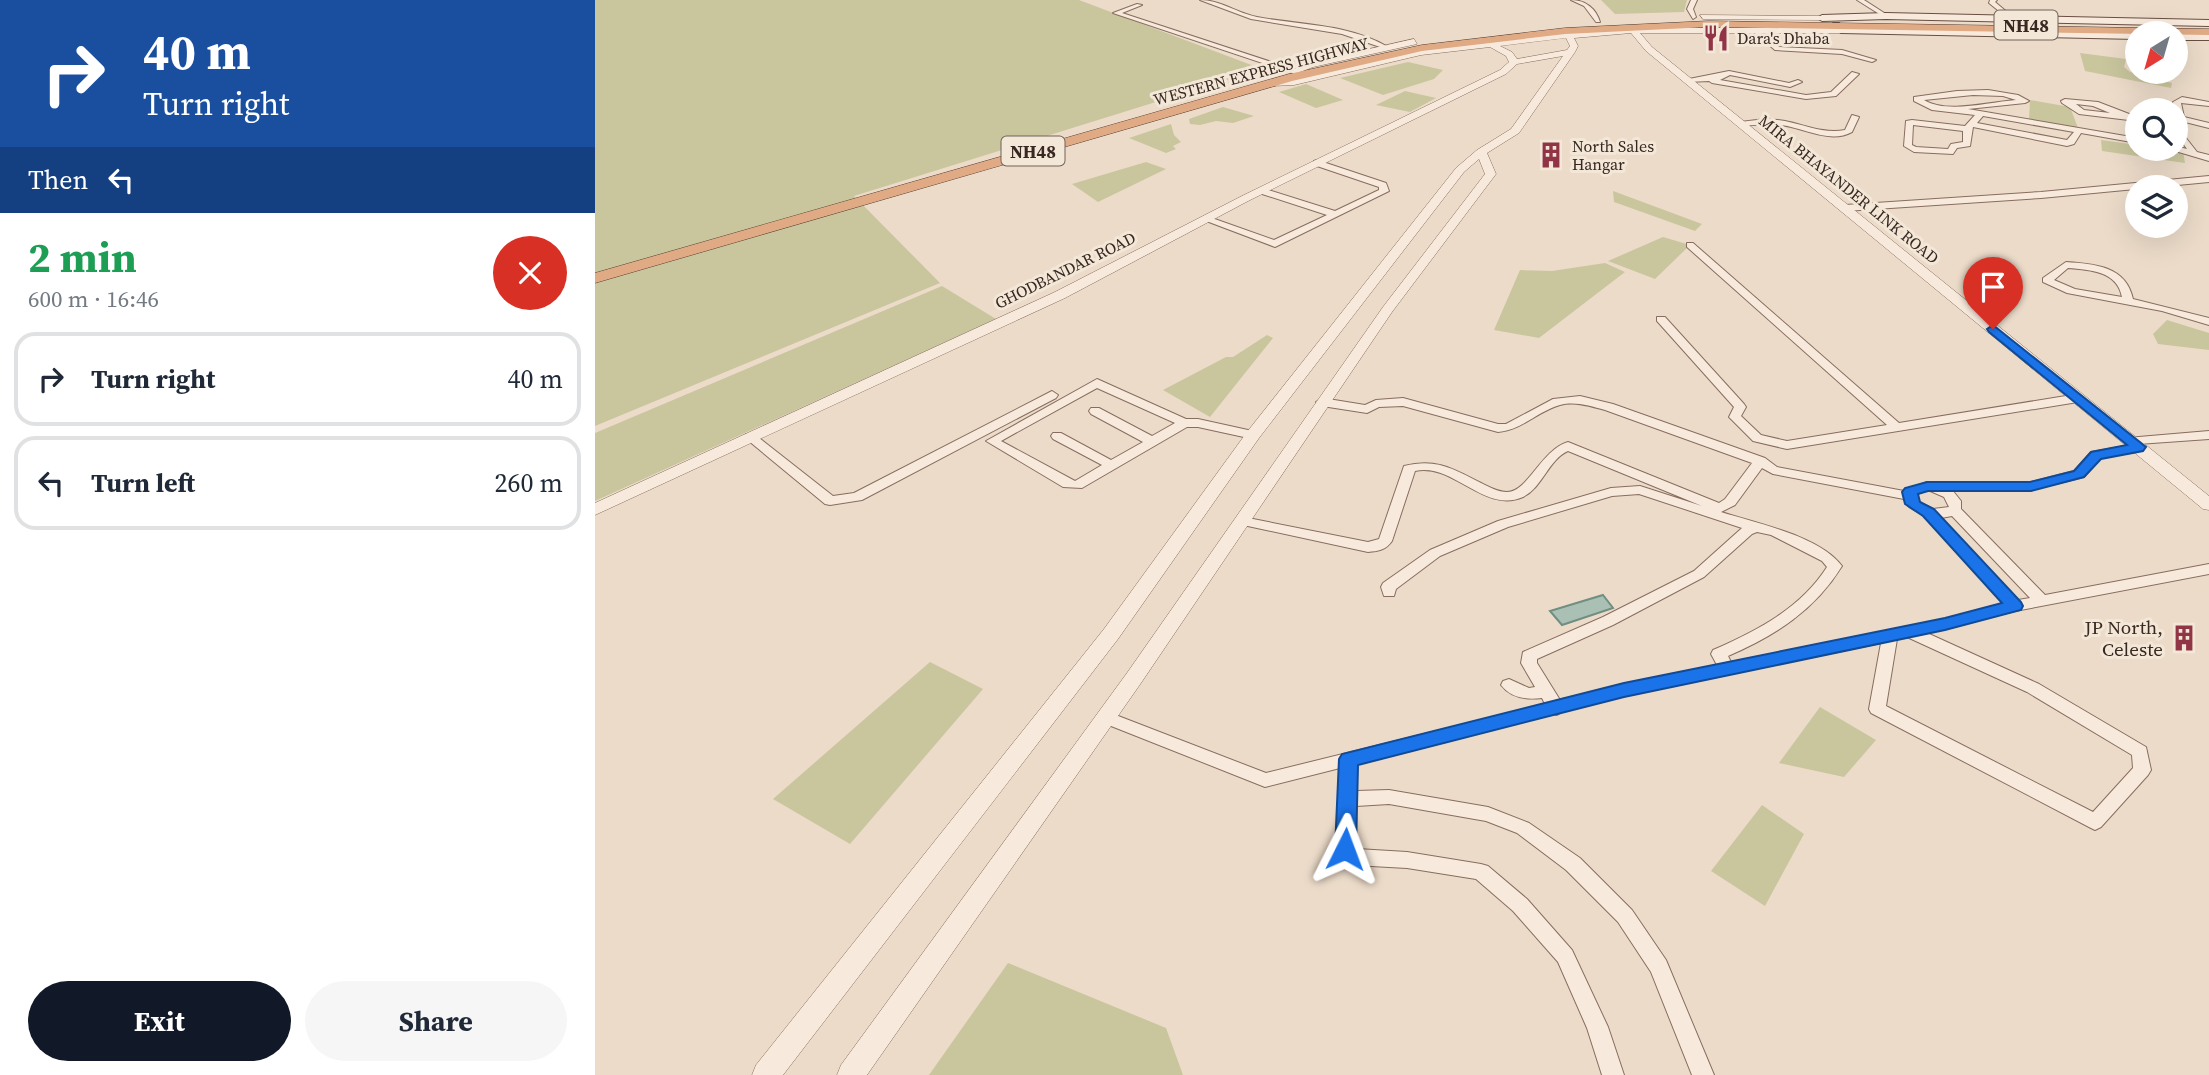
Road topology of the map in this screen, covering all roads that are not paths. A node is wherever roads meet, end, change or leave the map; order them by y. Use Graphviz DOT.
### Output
graph roads {
  1 [pos="1203,0"];
  2 [pos="1574,0"];
  3 [pos="1694,0"];
  4 [pos="1860,0"];
  5 [pos="1991,1"];
  6 [pos="1139,5"];
  7 [pos="1886,16"];
  8 [pos="1693,17"];
  9 [pos="2012,19"];
  10 [pos="1598,21"];
  11 [pos="1835,23"];
  12 [pos="2209,30"];
  13 [pos="1639,31"];
  14 [pos="1755,31"];
  15 [pos="2188,34"];
  16 [pos="1568,35"];
  17 [pos="2125,35"];
  18 [pos="1489,43"];
  19 [pos="1385,47"];
  20 [pos="1571,52"];
  21 [pos="1872,60"];
  22 [pos="1514,62"];
  23 [pos="1295,71"];
  24 [pos="1855,74"];
  25 [pos="1763,75"];
  26 [pos="1689,81"];
  27 [pos="1712,81"];
  28 [pos="1798,82"];
  29 [pos="1272,83"];
  30 [pos="1238,90"];
  31 [pos="2209,104"];
  32 [pos="1958,108"];
  33 [pos="1981,113"];
  34 [pos="2125,116"];
  35 [pos="1855,117"];
  36 [pos="2115,119"];
  37 [pos="2125,119"];
  38 [pos="1741,124"];
  39 [pos="2209,126"];
  40 [pos="1969,127"];
  41 [pos="2079,131"];
  42 [pos="2097,135"];
  43 [pos="2125,138"];
  44 [pos="2125,140"];
  45 [pos="2188,145"];
  46 [pos="2188,151"];
  47 [pos="1481,152"];
  48 [pos="2193,152"];
  49 [pos="2209,158"];
  50 [pos="1317,163"];
  51 [pos="2209,179"];
  52 [pos="1262,191"];
  53 [pos="1845,208"];
  54 [pos="1336,215"];
  55 [pos="1206,219"];
  56 [pos="1690,245"];
  57 [pos="595,270"];
  58 [pos="595,278"];
  59 [pos="2128,302"];
  60 [pos="2209,309"];
  61 [pos="2180,313"];
  62 [pos="1661,319"];
  63 [pos="2209,322"];
  64 [pos="1052,395"];
  65 [pos="2078,398"];
  66 [pos="1322,402"];
  67 [pos="1095,411"];
  68 [pos="1184,424"];
  69 [pos="1896,428"];
  70 [pos="1253,435"];
  71 [pos="1057,436"];
  72 [pos="2208,436"];
  73 [pos="750,437"];
  74 [pos="1153,442"];
  75 [pos="2135,444"];
  76 [pos="1760,461"];
  77 [pos="1113,466"];
  78 [pos="1934,487"];
  79 [pos="1909,496"];
  80 [pos="2209,505"];
  81 [pos="595,510"];
  82 [pos="1954,510"];
  83 [pos="1928,512"];
  84 [pos="1243,521"];
  85 [pos="1757,528"];
  86 [pos="2209,569"];
  87 [pos="1389,592"];
  88 [pos="2042,601"];
  89 [pos="2015,606"];
  90 [pos="1910,632"];
  91 [pos="1890,636"];
  92 [pos="1727,669"];
  93 [pos="1509,685"];
  94 [pos="1546,691"];
  95 [pos="1557,709"];
  96 [pos="1107,718"];
  97 [pos="1349,759"];
  98 [pos="1347,799"];
  99 [pos="766,1075"];
  100 [pos="851,1075"];
  101 [pos="1613,1075"];
  102 [pos="1703,1075"];
  1 -- 19 [label="street"];
  2 -- 10 [label="street"];
  3 -- 8 [label="street"];
  4 -- 7 [label="street"];
  5 -- 9 [label="street"];
  6 -- 23 [label="street"];
  7 -- 9 [label="main road"];
  7 -- 11 [label="main road"];
  8 -- 10 [label="street"];
  8 -- 11 [label="street"];
  9 -- 12 [label="main road"];
  10 -- 19 [label="street"];
  11 -- 12 [label="highway, WESTERN EXPRESS HIGHWAY / NH48"];
  11 -- 14 [label="street"];
  11 -- 17 [label="main road"];
  11 -- 23 [label="highway, WESTERN EXPRESS HIGHWAY / NH48"];
  11 -- 29 [label="highway, WESTERN EXPRESS HIGHWAY / NH48"];
  12 -- 15 [label="main road"];
  13 -- 14 [label="street"];
  13 -- 16 [label="street"];
  13 -- 26 [label="street, MIRA BHAYANDER LINK ROAD"];
  14 -- 21 [label="street"];
  16 -- 18 [label="street"];
  16 -- 20 [label="street"];
  18 -- 22 [label="street"];
  18 -- 29 [label="street"];
  19 -- 23 [label="street"];
  20 -- 22 [label="street"];
  20 -- 47 [label="street"];
  22 -- 50 [label="street, GHODBANDAR ROAD"];
  23 -- 30 [label="highway, WESTERN EXPRESS HIGHWAY / NH48"];
  24 -- 27 [label="street"];
  25 -- 26 [label="street"];
  26 -- 27 [label="street"];
  26 -- 38 [label="street, MIRA BHAYANDER LINK ROAD"];
  27 -- 28 [label="street"];
  29 -- 30 [label="highway, WESTERN EXPRESS HIGHWAY / NH48"];
  30 -- 57 [label="highway, WESTERN EXPRESS HIGHWAY / NH48"];
  30 -- 58 [label="highway, WESTERN EXPRESS HIGHWAY / NH48"];
  31 -- 39 [label="street"];
  32 -- 32 [label="street"];
  32 -- 33 [label="street"];
  33 -- 40 [label="street"];
  33 -- 41 [label="street"];
  34 -- 36 [label="street"];
  35 -- 38 [label="street"];
  36 -- 37 [label="street"];
  36 -- 42 [label="street"];
  36 -- 43 [label="street"];
  38 -- 53 [label="street, MIRA BHAYANDER LINK ROAD"];
  40 -- 40 [label="street"];
  40 -- 41 [label="street"];
  41 -- 42 [label="street"];
  42 -- 44 [label="street"];
  45 -- 48 [label="street"];
  46 -- 48 [label="street"];
  47 -- 66 [label="street"];
  47 -- 70 [label="street"];
  48 -- 49 [label="street"];
  50 -- 52 [label="street, GHODBANDAR ROAD"];
  50 -- 54 [label="street"];
  51 -- 53 [label="street"];
  52 -- 54 [label="street"];
  52 -- 55 [label="street, GHODBANDAR ROAD"];
  53 -- 65 [label="street, MIRA BHAYANDER LINK ROAD"];
  54 -- 55 [label="street"];
  55 -- 73 [label="street, GHODBANDAR ROAD"];
  56 -- 69 [label="street"];
  59 -- 59 [label="street"];
  59 -- 61 [label="street"];
  60 -- 61 [label="street"];
  61 -- 63 [label="street"];
  62 -- 69 [label="street"];
  64 -- 73 [label="street"];
  65 -- 69 [label="street"];
  65 -- 75 [label="street, MIRA BHAYANDER LINK ROAD"];
  66 -- 76 [label="street"];
  66 -- 84 [label="street"];
  67 -- 74 [label="street"];
  68 -- 70 [label="street"];
  68 -- 74 [label="street"];
  68 -- 77 [label="street"];
  70 -- 99 [label="street"];
  71 -- 77 [label="street"];
  72 -- 75 [label="street"];
  73 -- 81 [label="street, GHODBANDAR ROAD"];
  74 -- 77 [label="street"];
  75 -- 78 [label="street"];
  75 -- 80 [label="street, MIRA BHAYANDER LINK ROAD"];
  76 -- 79 [label="street"];
  76 -- 84 [label="street"];
  78 -- 79 [label="street"];
  78 -- 82 [label="street"];
  79 -- 83 [label="street"];
  82 -- 83 [label="street"];
  82 -- 88 [label="street"];
  83 -- 89 [label="street"];
  84 -- 96 [label="street"];
  85 -- 87 [label="street"];
  85 -- 92 [label="street"];
  85 -- 94 [label="street"];
  86 -- 88 [label="street"];
  88 -- 89 [label="street"];
  89 -- 90 [label="street"];
  90 -- 91 [label="street"];
  90 -- 91 [label="street"];
  91 -- 92 [label="street"];
  92 -- 95 [label="street"];
  93 -- 94 [label="street"];
  94 -- 95 [label="street"];
  95 -- 97 [label="street"];
  96 -- 97 [label="street"];
  96 -- 100 [label="street"];
  97 -- 98 [label="street"];
  98 -- 101 [label="street"];
  98 -- 102 [label="street"];
}
